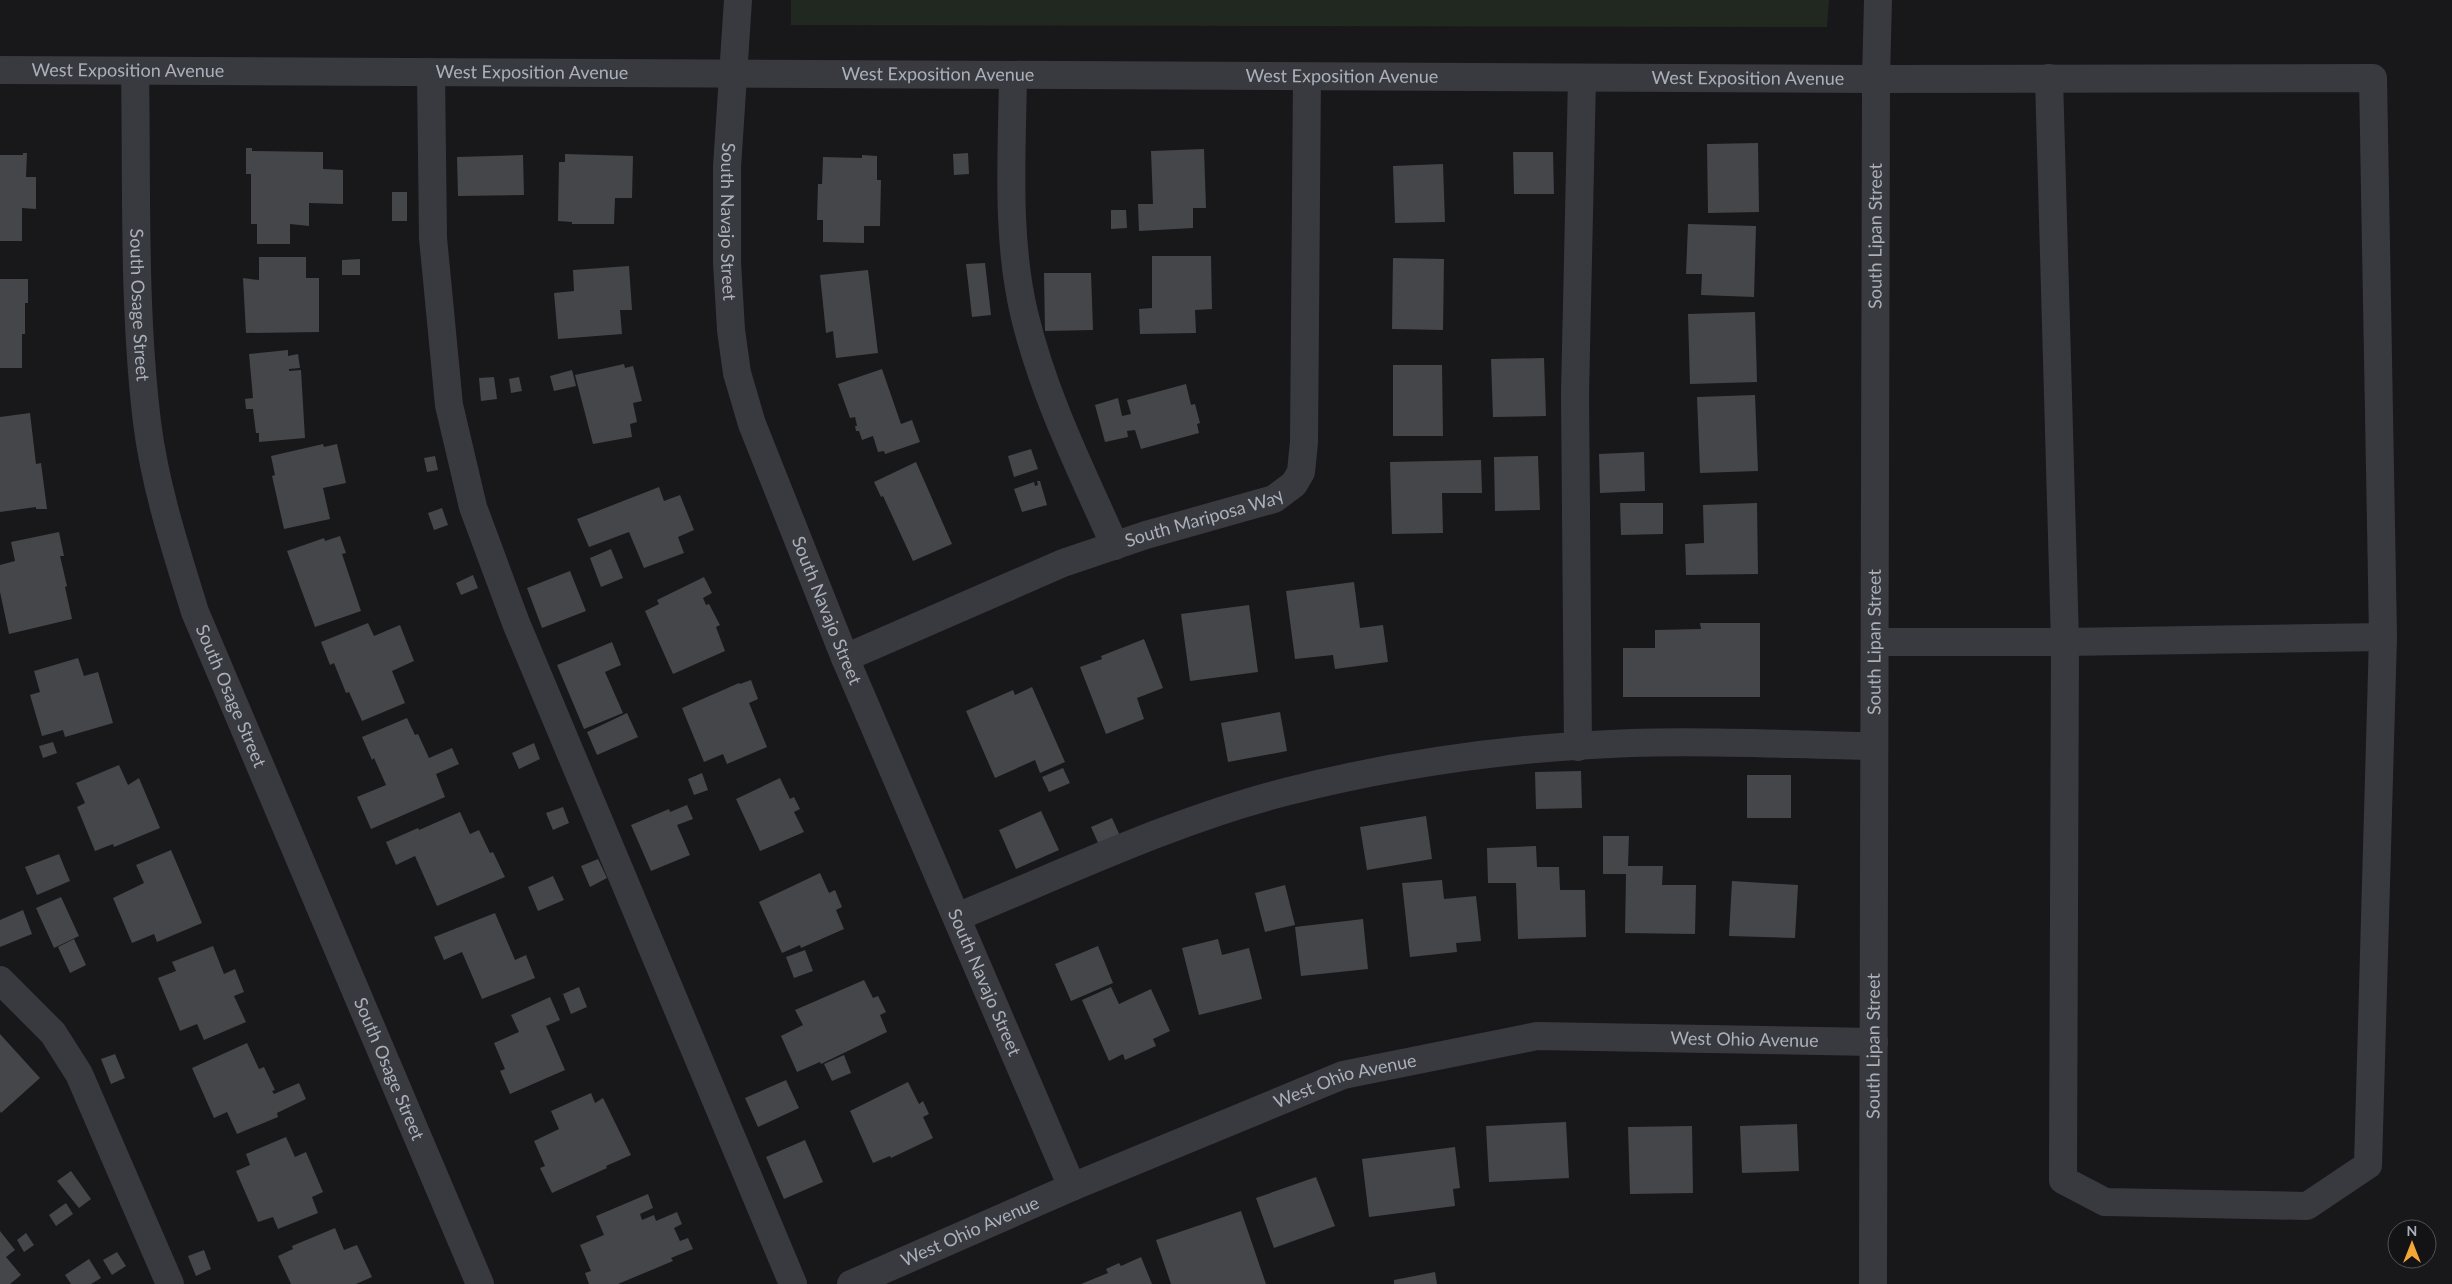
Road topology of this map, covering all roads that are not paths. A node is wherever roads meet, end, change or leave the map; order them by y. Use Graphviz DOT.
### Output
graph roads {
  1 [pos="738,0"];
  2 [pos="1878,0"];
  3 [pos="0,70"];
  4 [pos="135,71"];
  5 [pos="431,72"];
  6 [pos="732,73"];
  7 [pos="1012,75"];
  8 [pos="1307,77"];
  9 [pos="1582,78"];
  10 [pos="2049,78"];
  11 [pos="1876,79"];
  12 [pos="1115,546"];
  13 [pos="2383,637"];
  14 [pos="1875,642"];
  15 [pos="2065,642"];
  16 [pos="845,658"];
  17 [pos="1874,746"];
  18 [pos="1578,747"];
  19 [pos="957,917"];
  20 [pos="0,980"];
  21 [pos="1874,1042"];
  22 [pos="1072,1187"];
  23 [pos="170,1284"];
  24 [pos="480,1284"];
  25 [pos="793,1284"];
  26 [pos="851,1284"];
  27 [pos="1873,1284"];
  1 -- 6 [label="street, South Navajo Street"];
  2 -- 11 [label="street, South Lipan Street"];
  3 -- 4 [label="street, West Exposition Avenue"];
  4 -- 5 [label="street, West Exposition Avenue"];
  4 -- 24 [label="street, South Osage Street"];
  5 -- 6 [label="street, West Exposition Avenue"];
  5 -- 25 [label="street"];
  6 -- 7 [label="street, West Exposition Avenue"];
  6 -- 16 [label="street, South Navajo Street"];
  7 -- 8 [label="street, West Exposition Avenue"];
  7 -- 12 [label="street"];
  8 -- 9 [label="street, West Exposition Avenue"];
  8 -- 12 [label="street, South Mariposa Way"];
  9 -- 11 [label="street, West Exposition Avenue"];
  9 -- 18 [label="street"];
  10 -- 11 [label="street, West Exposition Avenue"];
  10 -- 13 [label="street, West Exposition Avenue"];
  10 -- 15 [label="street"];
  11 -- 14 [label="street, South Lipan Street"];
  12 -- 16 [label="street, South Mariposa Way"];
  13 -- 15 [label="street"];
  13 -- 15 [label="street"];
  14 -- 15 [label="street"];
  14 -- 17 [label="street, South Lipan Street"];
  16 -- 19 [label="street, South Navajo Street"];
  17 -- 18 [label="street"];
  17 -- 21 [label="street, South Lipan Street"];
  18 -- 19 [label="street"];
  19 -- 22 [label="street, South Navajo Street"];
  20 -- 23 [label="street"];
  21 -- 22 [label="street, West Ohio Avenue"];
  21 -- 27 [label="street, South Lipan Street"];
  22 -- 26 [label="street, West Ohio Avenue"];
}
